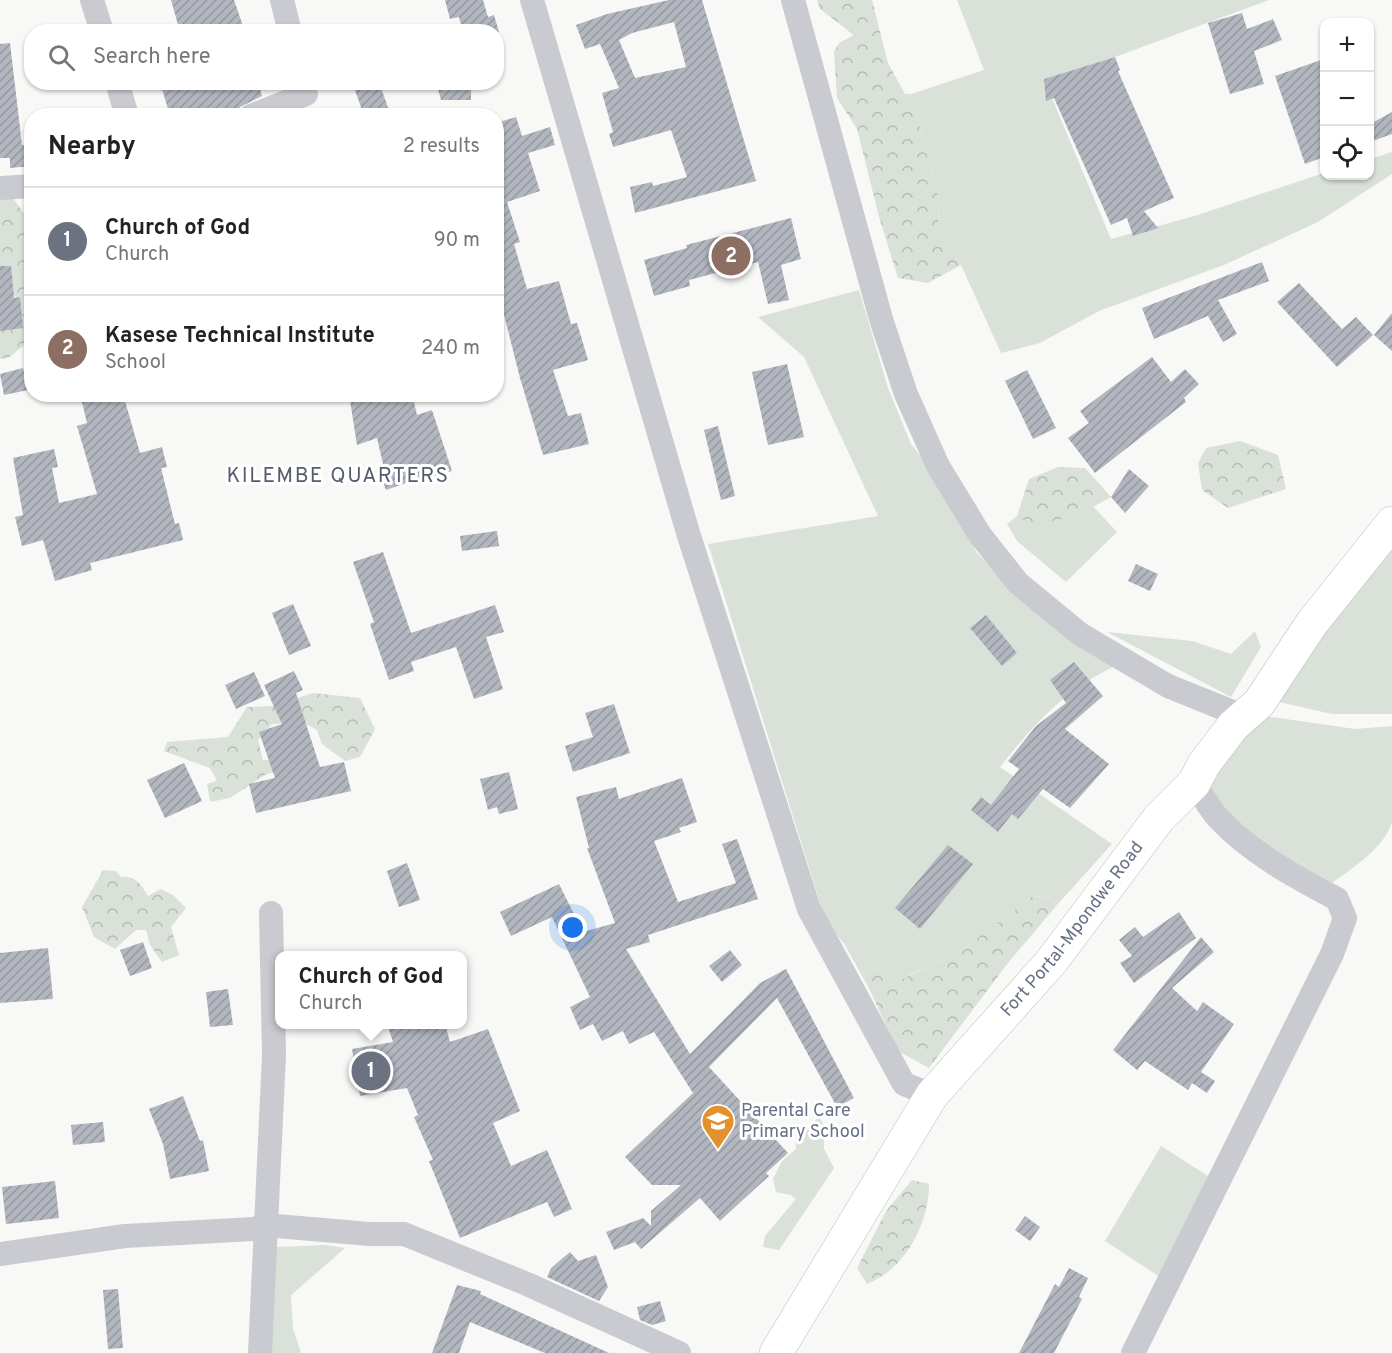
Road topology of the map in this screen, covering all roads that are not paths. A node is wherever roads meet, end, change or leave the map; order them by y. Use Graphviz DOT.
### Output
graph roads {
  1 [pos="92,0"];
  2 [pos="282,0"];
  3 [pos="532,0"];
  4 [pos="793,0"];
  5 [pos="100,24"];
  6 [pos="288,24"];
  7 [pos="119,90"];
  8 [pos="305,90"];
  9 [pos="125,108"];
  10 [pos="271,108"];
  11 [pos="24,186"];
  12 [pos="0,188"];
  13 [pos="1392,523"];
  14 [pos="1251,712"];
  15 [pos="1194,783"];
  16 [pos="271,913"];
  17 [pos="932,1095"];
  18 [pos="265,1225"];
  19 [pos="0,1254"];
  20 [pos="260,1353"];
  21 [pos="679,1353"];
  22 [pos="776,1353"];
  23 [pos="1133,1353"];
  1 -- 5 [label="street"];
  2 -- 6 [label="street"];
  3 -- 17 [label="street"];
  4 -- 14 [label="street"];
  7 -- 9 [label="street"];
  8 -- 10 [label="street"];
  11 -- 12 [label="street"];
  13 -- 14 [label="highway, Fort Portal-Mpondwe Road"];
  14 -- 15 [label="highway, Fort Portal-Mpondwe Road"];
  15 -- 17 [label="highway, Fort Portal-Mpondwe Road"];
  15 -- 23 [label="street"];
  16 -- 18 [label="street"];
  17 -- 22 [label="highway, Fort Portal-Mpondwe Road"];
  18 -- 19 [label="street"];
  18 -- 20 [label="street"];
  18 -- 21 [label="street"];
}
